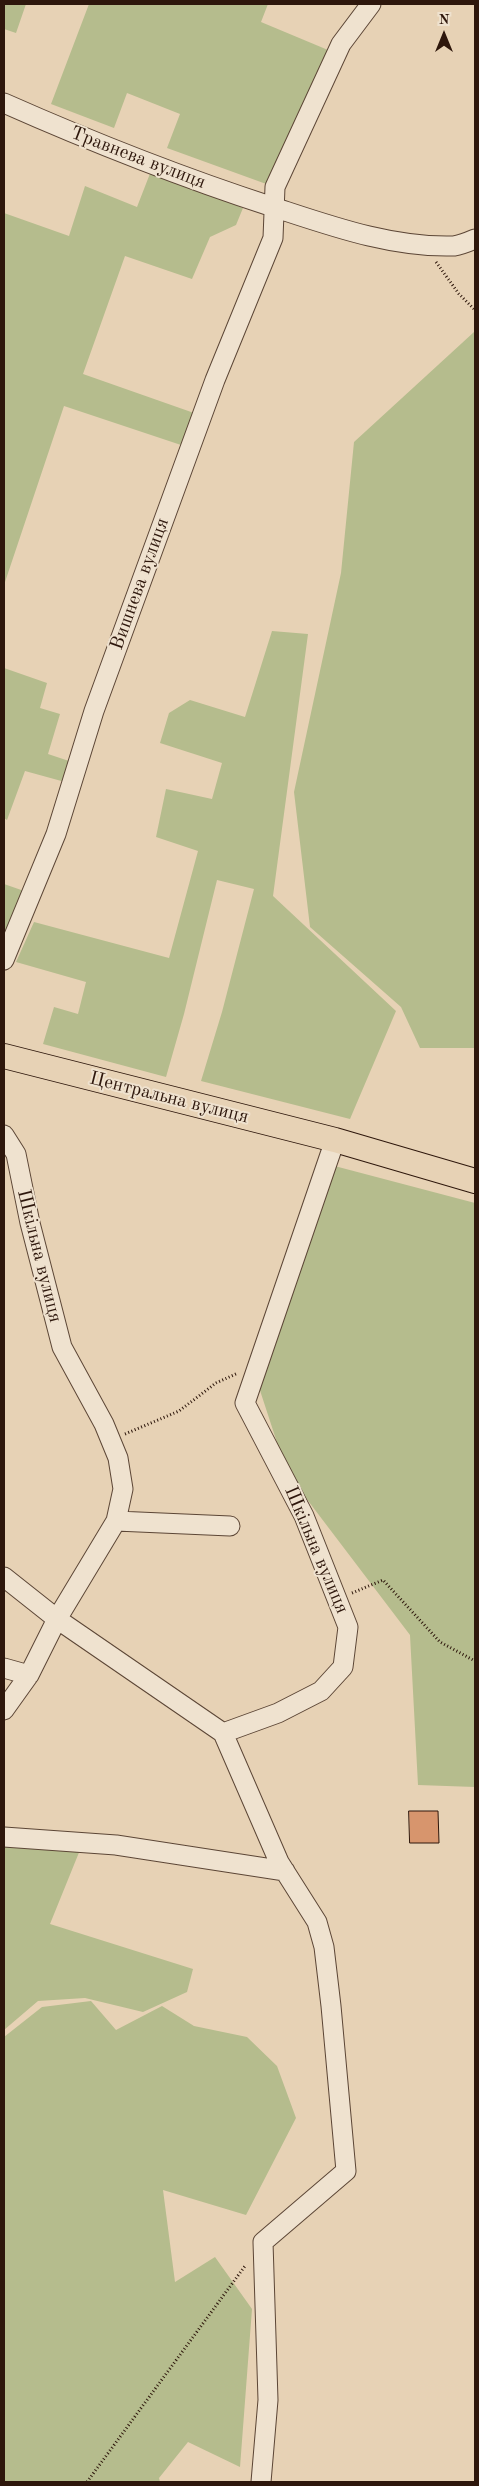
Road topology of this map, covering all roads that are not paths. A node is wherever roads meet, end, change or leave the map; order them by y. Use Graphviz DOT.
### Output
graph roads {
  1 [pos="371,4"];
  2 [pos="4,103"];
  3 [pos="274,208"];
  4 [pos="475,239"];
  5 [pos="4,960"];
  6 [pos="4,1056"];
  7 [pos="4,1135"];
  8 [pos="335,1140"];
  9 [pos="475,1181"];
  10 [pos="116,1521"];
  11 [pos="230,1526"];
  12 [pos="4,1577"];
  13 [pos="57,1619"];
  14 [pos="4,1668"];
  15 [pos="29,1675"];
  16 [pos="4,1710"];
  17 [pos="223,1733"];
  18 [pos="4,1837"];
  19 [pos="285,1872"];
  20 [pos="261,2482"];
  1 -- 3 [label="street"];
  2 -- 3 [label="street, Травнева вулиця"];
  3 -- 4 [label="street, Травнева вулиця"];
  3 -- 5 [label="street, Вишнева вулиця"];
  6 -- 8 [label="main road, Центральна вулиця"];
  7 -- 10 [label="street, Шкільна вулиця"];
  8 -- 9 [label="main road, Центральна вулиця"];
  8 -- 17 [label="street, Шкільна вулиця"];
  10 -- 11 [label="street"];
  10 -- 13 [label="street, Шкільна вулиця"];
  12 -- 13 [label="street"];
  13 -- 15 [label="street, Шкільна вулиця"];
  13 -- 17 [label="street"];
  14 -- 15 [label="street"];
  15 -- 16 [label="street, Шкільна вулиця"];
  17 -- 19 [label="street"];
  18 -- 19 [label="street"];
  19 -- 20 [label="street"];
}
